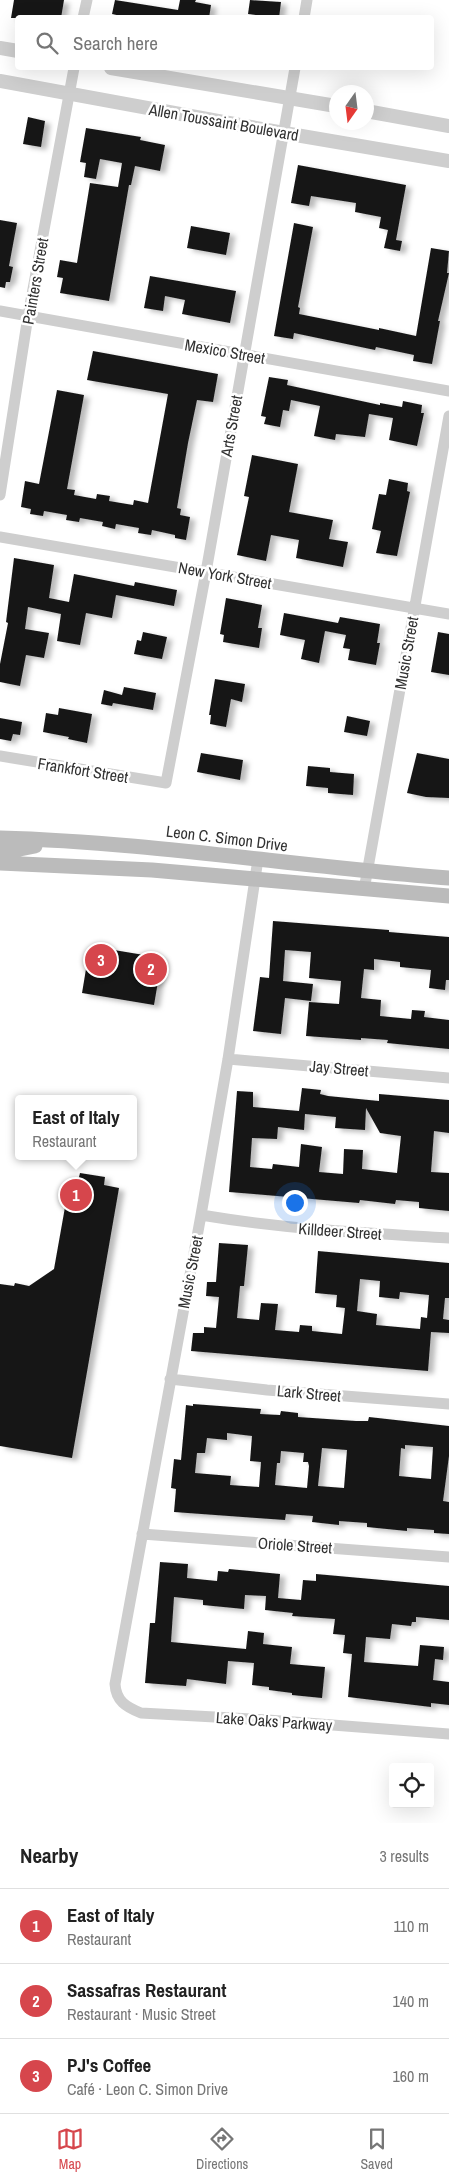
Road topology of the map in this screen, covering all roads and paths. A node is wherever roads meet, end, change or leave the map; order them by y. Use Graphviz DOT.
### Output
graph roads {
  1 [pos="87,0"];
  2 [pos="307,0"];
  3 [pos="84,15"];
  4 [pos="304,15"];
  5 [pos="0,48"];
  6 [pos="15,50"];
  7 [pos="74,70"];
  8 [pos="123,70"];
  9 [pos="296,70"];
  10 [pos="0,81"];
  11 [pos="70,93"];
  12 [pos="290,98"];
  13 [pos="329,105"];
  14 [pos="374,112"];
  15 [pos="449,126"];
  16 [pos="284,133"];
  17 [pos="449,161"];
  18 [pos="0,311"];
  19 [pos="28,316"];
  20 [pos="244,354"];
  21 [pos="449,391"];
  22 [pos="449,416"];
  23 [pos="0,495"];
  24 [pos="0,536"];
  25 [pos="206,572"];
  26 [pos="415,608"];
  27 [pos="449,614"];
  28 [pos="0,756"];
  29 [pos="166,784"];
  30 [pos="0,838"];
  31 [pos="73,842"];
  32 [pos="152,847"];
  33 [pos="0,853"];
  34 [pos="258,859"];
  35 [pos="0,863"];
  36 [pos="152,870"];
  37 [pos="366,872"];
  38 [pos="449,878"];
  39 [pos="255,880"];
  40 [pos="364,890"];
  41 [pos="449,896"];
  42 [pos="228,1059"];
  43 [pos="449,1078"];
  44 [pos="201,1215"];
  45 [pos="449,1238"];
  46 [pos="170,1379"];
  47 [pos="449,1404"];
  48 [pos="142,1534"];
  49 [pos="449,1558"];
  50 [pos="115,1684"];
  51 [pos="449,1734"];
  1 -- 3 [label="street"];
  2 -- 4 [label="street"];
  5 -- 6 [label="street"];
  7 -- 11 [label="street, Painters Street"];
  8 -- 12 [label="street"];
  9 -- 12 [label="street, Arts Street"];
  10 -- 11 [label="street, Allen Toussaint Boulevard"];
  11 -- 16 [label="street, Allen Toussaint Boulevard"];
  11 -- 19 [label="street, Painters Street"];
  12 -- 13 [label="street"];
  12 -- 16 [label="street, Arts Street"];
  14 -- 15 [label="street"];
  16 -- 17 [label="street, Allen Toussaint Boulevard"];
  16 -- 20 [label="street, Arts Street"];
  18 -- 19 [label="street, Mexico Street"];
  19 -- 20 [label="street, Mexico Street"];
  19 -- 23 [label="street, Painters Street"];
  20 -- 21 [label="street, Mexico Street"];
  20 -- 25 [label="street, Arts Street"];
  22 -- 26 [label="street, Music Street"];
  24 -- 25 [label="street, New York Street"];
  25 -- 26 [label="street, New York Street"];
  25 -- 29 [label="street, Arts Street"];
  26 -- 27 [label="street, New York Street"];
  26 -- 37 [label="street, Music Street"];
  28 -- 29 [label="street, Frankfort Street"];
  30 -- 31 [label="main road, Leon C. Simon Drive"];
  31 -- 32 [label="main road, Leon C. Simon Drive"];
  31 -- 33 [label="main road"];
  32 -- 34 [label="main road, Leon C. Simon Drive"];
  32 -- 36 [label="main road"];
  34 -- 37 [label="main road, Leon C. Simon Drive"];
  34 -- 39 [label="street, Music Street"];
  35 -- 36 [label="main road"];
  36 -- 39 [label="main road"];
  37 -- 38 [label="main road, Leon C. Simon Drive"];
  37 -- 40 [label="street, Music Street"];
  39 -- 40 [label="main road"];
  39 -- 42 [label="street, Music Street"];
  40 -- 41 [label="main road"];
  42 -- 43 [label="street, Jay Street"];
  42 -- 44 [label="street, Music Street"];
  44 -- 45 [label="street, Killdeer Street"];
  44 -- 46 [label="street, Music Street"];
  46 -- 47 [label="street, Lark Street"];
  46 -- 48 [label="street, Music Street"];
  48 -- 49 [label="street, Oriole Street"];
  48 -- 50 [label="street, Music Street"];
  50 -- 51 [label="street, Lake Oaks Parkway"];
}
